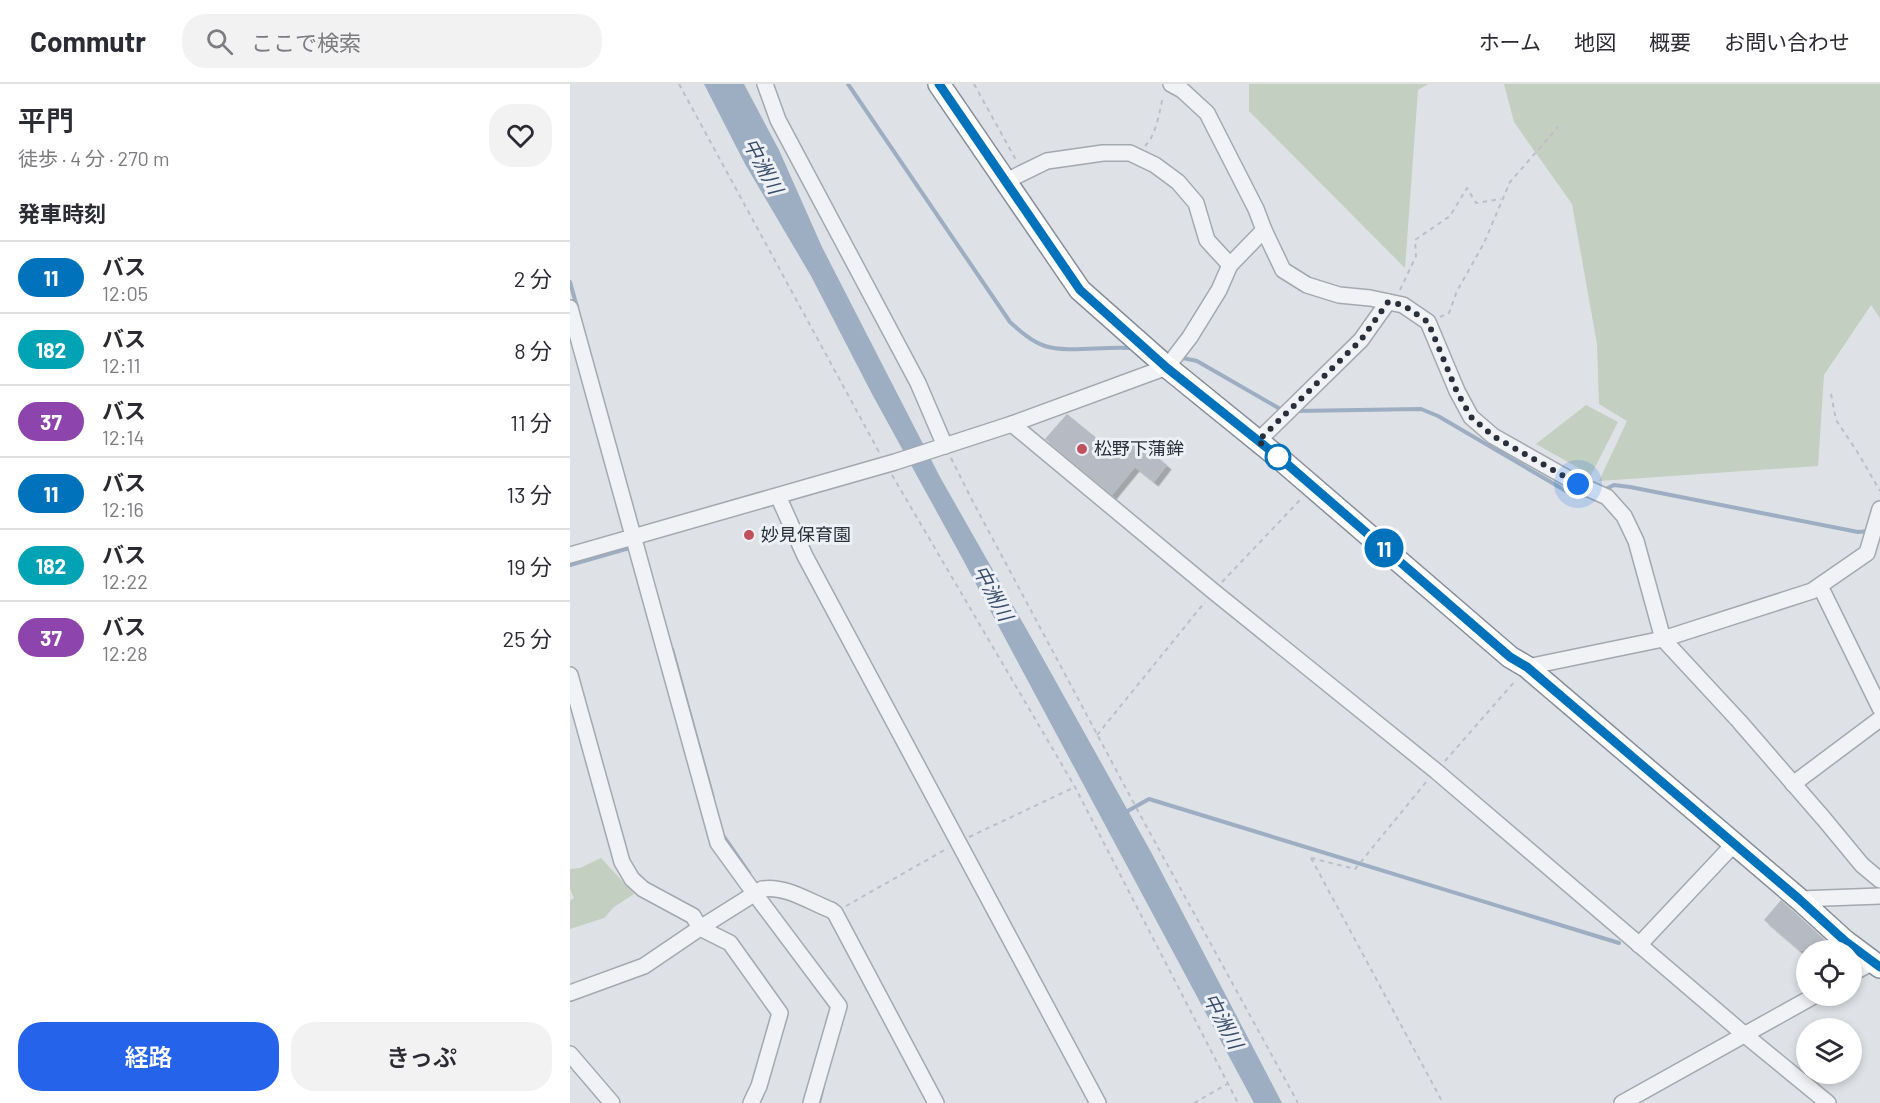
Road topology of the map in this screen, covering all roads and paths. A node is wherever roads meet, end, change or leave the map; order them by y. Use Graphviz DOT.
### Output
graph roads {
  1 [pos="679,84"];
  2 [pos="765,84"];
  3 [pos="939,84"];
  4 [pos="974,84"];
  5 [pos="1167,89"];
  6 [pos="1558,127"];
  7 [pos="1134,155"];
  8 [pos="1015,177"];
  9 [pos="1502,199"];
  10 [pos="1264,230"];
  11 [pos="1230,265"];
  12 [pos="1388,302"];
  13 [pos="570,308"];
  14 [pos="1428,322"];
  15 [pos="1167,368"];
  16 [pos="1831,394"];
  17 [pos="1012,424"];
  18 [pos="1258,441"];
  19 [pos="942,447"];
  20 [pos="890,463"];
  21 [pos="1313,486"];
  22 [pos="1880,490"];
  23 [pos="777,496"];
  24 [pos="1880,509"];
  25 [pos="637,540"];
  26 [pos="570,555"];
  27 [pos="1820,586"];
  28 [pos="1213,591"];
  29 [pos="1663,639"];
  30 [pos="1527,667"];
  31 [pos="570,675"];
  32 [pos="1880,708"];
  33 [pos="1880,719"];
  34 [pos="1097,735"];
  35 [pos="1436,771"];
  36 [pos="1793,784"];
  37 [pos="1734,844"];
  38 [pos="1880,880"];
  39 [pos="759,892"];
  40 [pos="1880,896"];
  41 [pos="1799,899"];
  42 [pos="700,928"];
  43 [pos="1639,945"];
  44 [pos="1876,964"];
  45 [pos="1862,970"];
  46 [pos="570,993"];
  47 [pos="1797,1006"];
  48 [pos="1746,1035"];
  49 [pos="570,1054"];
  50 [pos="1227,1084"];
  51 [pos="1298,1102"];
  52 [pos="612,1103"];
  53 [pos="751,1103"];
  54 [pos="812,1103"];
  55 [pos="936,1103"];
  56 [pos="1098,1103"];
  57 [pos="1194,1103"];
  58 [pos="1238,1103"];
  59 [pos="1443,1103"];
  60 [pos="1622,1103"];
  61 [pos="1828,1103"];
  1 -- 20 [label="path"];
  2 -- 19 [label="street"];
  3 -- 8 [label="highway"];
  4 -- 8 [label="path"];
  5 -- 7 [label="path"];
  5 -- 10 [label="street"];
  6 -- 9 [label="path"];
  7 -- 8 [label="street"];
  7 -- 11 [label="street"];
  8 -- 15 [label="highway"];
  9 -- 12 [label="path"];
  9 -- 14 [label="path"];
  10 -- 11 [label="street"];
  10 -- 12 [label="street"];
  11 -- 15 [label="street"];
  12 -- 14 [label="street"];
  12 -- 18 [label="street"];
  13 -- 25 [label="street"];
  14 -- 29 [label="street"];
  15 -- 17 [label="street"];
  15 -- 18 [label="highway"];
  16 -- 22 [label="path"];
  17 -- 19 [label="street"];
  17 -- 28 [label="street"];
  18 -- 21 [label="highway"];
  19 -- 20 [label="street"];
  19 -- 34 [label="path"];
  20 -- 23 [label="street"];
  20 -- 50 [label="path"];
  21 -- 28 [label="path"];
  21 -- 30 [label="highway"];
  23 -- 25 [label="street"];
  23 -- 56 [label="street"];
  24 -- 27 [label="street"];
  25 -- 26 [label="street"];
  25 -- 39 [label="street"];
  27 -- 29 [label="street"];
  27 -- 32 [label="street"];
  28 -- 34 [label="path"];
  28 -- 35 [label="street"];
  29 -- 30 [label="street"];
  29 -- 36 [label="street"];
  30 -- 35 [label="path"];
  30 -- 37 [label="highway"];
  31 -- 42 [label="street"];
  33 -- 36 [label="street"];
  34 -- 51 [label="path"];
  35 -- 43 [label="street"];
  35 -- 59 [label="path"];
  36 -- 38 [label="street"];
  37 -- 41 [label="highway"];
  37 -- 43 [label="street"];
  39 -- 42 [label="street"];
  39 -- 54 [label="street"];
  39 -- 55 [label="street"];
  40 -- 41 [label="street"];
  41 -- 44 [label="highway"];
  42 -- 46 [label="street"];
  42 -- 53 [label="street"];
  43 -- 48 [label="street"];
  44 -- 45 [label="street"];
  47 -- 48 [label="street"];
  48 -- 60 [label="street"];
  48 -- 61 [label="street"];
  49 -- 52 [label="street"];
  50 -- 57 [label="path"];
  50 -- 58 [label="path"];
}
